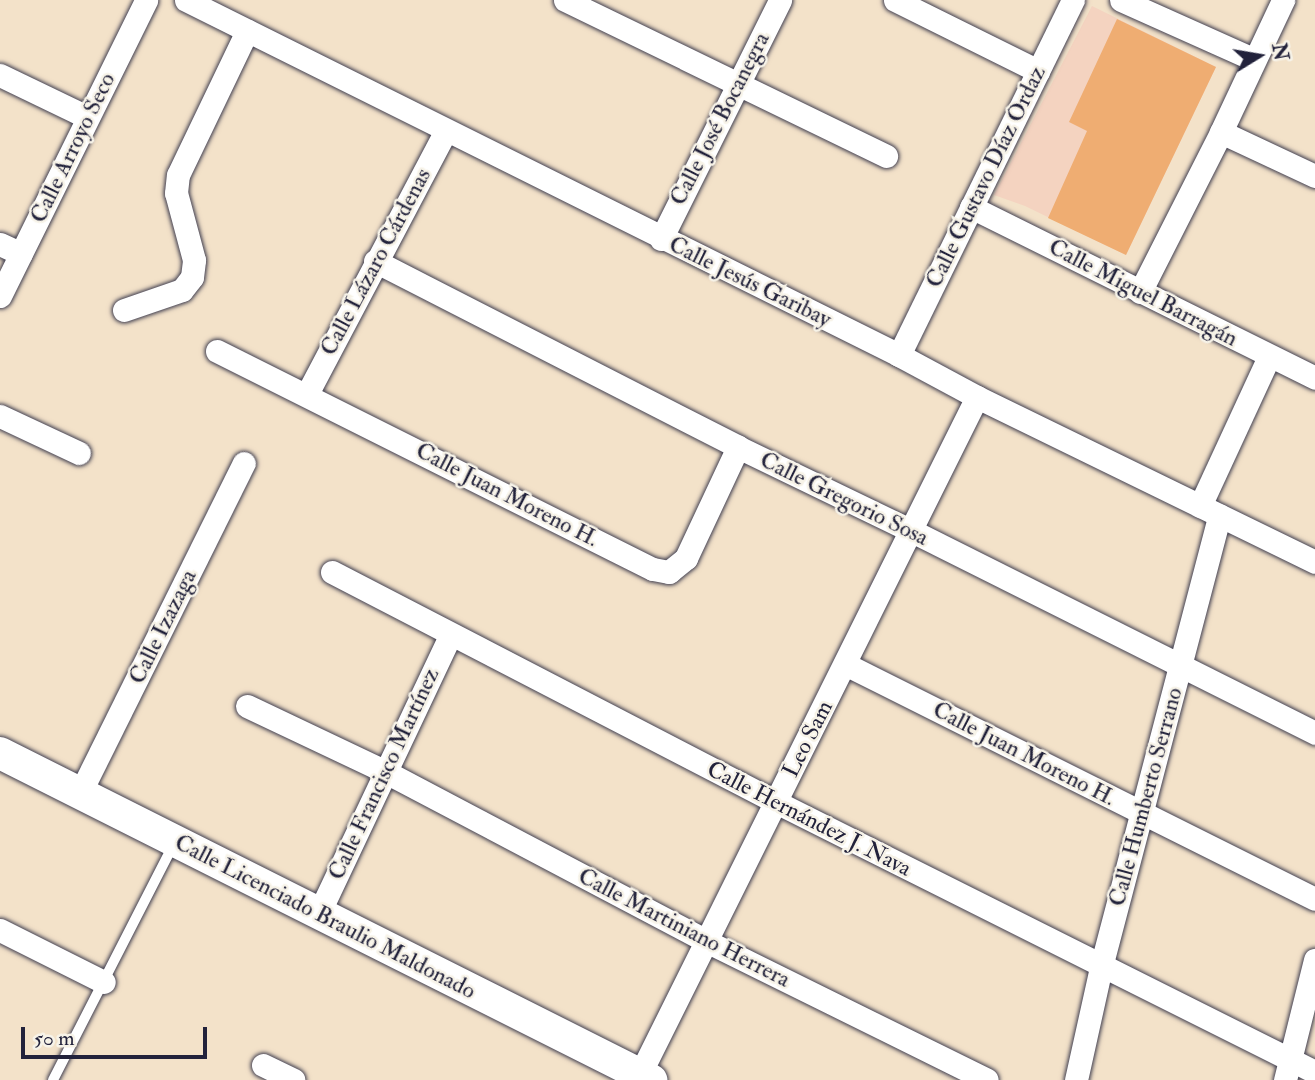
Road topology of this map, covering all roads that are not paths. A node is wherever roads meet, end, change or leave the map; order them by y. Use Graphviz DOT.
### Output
graph roads {
  1 [pos="146,0"];
  2 [pos="186,0"];
  3 [pos="565,0"];
  4 [pos="780,0"];
  5 [pos="894,0"];
  6 [pos="1073,0"];
  7 [pos="1121,0"];
  8 [pos="1283,0"];
  9 [pos="247,31"];
  10 [pos="1253,59"];
  11 [pos="1038,71"];
  12 [pos="0,75"];
  13 [pos="738,82"];
  14 [pos="87,117"];
  15 [pos="446,130"];
  16 [pos="1221,132"];
  17 [pos="886,156"];
  18 [pos="1315,176"];
  19 [pos="971,207"];
  20 [pos="661,239"];
  21 [pos="0,244"];
  22 [pos="21,254"];
  23 [pos="375,261"];
  24 [pos="1140,292"];
  25 [pos="0,296"];
  26 [pos="124,310"];
  27 [pos="217,351"];
  28 [pos="899,355"];
  29 [pos="1269,356"];
  30 [pos="1315,378"];
  31 [pos="307,394"];
  32 [pos="977,397"];
  33 [pos="0,416"];
  34 [pos="738,447"];
  35 [pos="79,453"];
  36 [pos="244,463"];
  37 [pos="1210,511"];
  38 [pos="910,530"];
  39 [pos="1315,562"];
  40 [pos="332,572"];
  41 [pos="450,636"];
  42 [pos="845,664"];
  43 [pos="1180,664"];
  44 [pos="247,706"];
  45 [pos="1315,733"];
  46 [pos="0,753"];
  47 [pos="384,771"];
  48 [pos="81,791"];
  49 [pos="776,802"];
  50 [pos="1142,812"];
  51 [pos="176,842"];
  52 [pos="1315,899"];
  53 [pos="319,913"];
  54 [pos="0,930"];
  55 [pos="706,941"];
  56 [pos="1315,960"];
  57 [pos="1101,967"];
  58 [pos="104,982"];
  59 [pos="263,1065"];
  60 [pos="1287,1069"];
  61 [pos="1315,1072"];
  62 [pos="643,1078"];
  63 [pos="53,1080"];
  64 [pos="294,1080"];
  65 [pos="987,1080"];
  66 [pos="1076,1080"];
  1 -- 14 [label="street, Calle Arroyo Seco"];
  2 -- 9 [label="street, Calle Jesús Garibay"];
  3 -- 13 [label="street"];
  4 -- 13 [label="street, Calle José Bocanegra"];
  5 -- 11 [label="street"];
  6 -- 11 [label="street, Calle Gustavo Díaz Ordaz"];
  7 -- 10 [label="street"];
  8 -- 10 [label="street"];
  9 -- 15 [label="street, Calle Jesús Garibay"];
  9 -- 26 [label="street"];
  10 -- 16 [label="street"];
  11 -- 19 [label="street, Calle Gustavo Díaz Ordaz"];
  12 -- 14 [label="street"];
  13 -- 17 [label="street"];
  13 -- 20 [label="street, Calle José Bocanegra"];
  14 -- 22 [label="street, Calle Arroyo Seco"];
  15 -- 20 [label="street, Calle Jesús Garibay"];
  15 -- 23 [label="street, Calle Lázaro Cárdenas"];
  16 -- 18 [label="street"];
  16 -- 24 [label="street"];
  19 -- 24 [label="street, Calle Miguel Barragán"];
  19 -- 28 [label="street, Calle Gustavo Díaz Ordaz"];
  20 -- 28 [label="street, Calle Jesús Garibay"];
  21 -- 22 [label="street"];
  22 -- 25 [label="street, Calle Arroyo Seco"];
  23 -- 31 [label="street, Calle Lázaro Cárdenas"];
  23 -- 34 [label="street, Calle Gregorio Sosa"];
  24 -- 29 [label="street, Calle Miguel Barragán"];
  27 -- 31 [label="street, Calle Juan Moreno H."];
  28 -- 32 [label="street, Calle Jesús Garibay"];
  29 -- 30 [label="street, Calle Miguel Barragán"];
  29 -- 37 [label="street, Calle Humberto Serrano"];
  31 -- 34 [label="street, Calle Juan Moreno H."];
  32 -- 37 [label="street, Calle Jesús Garibay"];
  32 -- 38 [label="street, Leo Sam"];
  33 -- 35 [label="street"];
  34 -- 38 [label="street, Calle Gregorio Sosa"];
  36 -- 48 [label="street, Calle Izazaga"];
  37 -- 39 [label="street, Calle Jesús Garibay"];
  37 -- 43 [label="street, Calle Humberto Serrano"];
  38 -- 42 [label="street, Leo Sam"];
  38 -- 43 [label="street, Calle Gregorio Sosa"];
  40 -- 41 [label="street, Calle Hernández J. Nava"];
  41 -- 47 [label="street, Calle Francisco Martínez"];
  41 -- 49 [label="street, Calle Hernández J. Nava"];
  42 -- 49 [label="street, Leo Sam"];
  42 -- 50 [label="street, Calle Juan Moreno H."];
  43 -- 45 [label="street, Calle Gregorio Sosa"];
  43 -- 50 [label="street, Calle Humberto Serrano"];
  44 -- 47 [label="street, Calle Martiniano Herrera"];
  46 -- 48 [label="street, Calle Licenciado Braulio Maldonado"];
  47 -- 53 [label="street, Calle Francisco Martínez"];
  47 -- 55 [label="street, Calle Martiniano Herrera"];
  48 -- 51 [label="street, Calle Licenciado Braulio Maldonado"];
  49 -- 55 [label="street, Leo Sam"];
  49 -- 57 [label="street, Calle Hernández J. Nava"];
  50 -- 52 [label="street, Calle Juan Moreno H."];
  50 -- 57 [label="street, Calle Humberto Serrano"];
  51 -- 53 [label="street, Calle Licenciado Braulio Maldonado"];
  51 -- 58 [label="lane"];
  53 -- 62 [label="street, Calle Licenciado Braulio Maldonado"];
  54 -- 58 [label="street"];
  55 -- 62 [label="street, Leo Sam"];
  55 -- 65 [label="street, Calle Martiniano Herrera"];
  56 -- 60 [label="street"];
  57 -- 60 [label="street, Calle Hernández J. Nava"];
  57 -- 66 [label="street, Calle Humberto Serrano"];
  58 -- 63 [label="lane"];
  59 -- 64 [label="street"];
  60 -- 61 [label="street, Calle Hernández J. Nava"];
}
